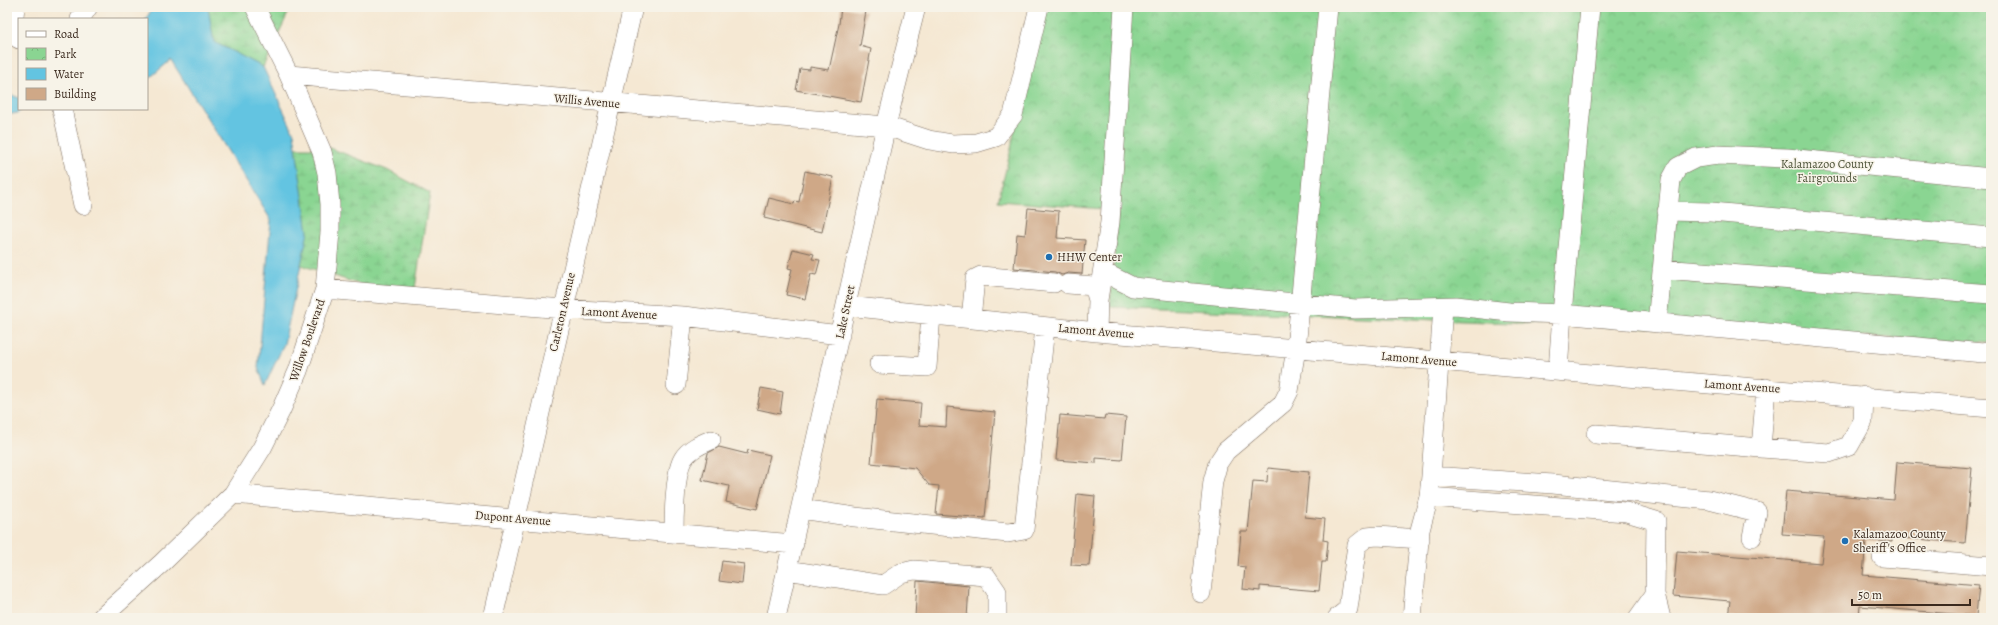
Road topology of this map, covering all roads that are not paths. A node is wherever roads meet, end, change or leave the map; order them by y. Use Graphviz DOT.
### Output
graph roads {
  1 [pos="15,7"];
  2 [pos="88,7"];
  3 [pos="255,7"];
  4 [pos="633,7"];
  5 [pos="916,7"];
  6 [pos="1038,7"];
  7 [pos="1124,7"];
  8 [pos="1328,7"];
  9 [pos="1590,7"];
  10 [pos="81,18"];
  11 [pos="18,38"];
  12 [pos="289,75"];
  13 [pos="612,103"];
  14 [pos="62,110"];
  15 [pos="886,126"];
  16 [pos="1991,178"];
  17 [pos="83,205"];
  18 [pos="1667,210"];
  19 [pos="1991,236"];
  20 [pos="1662,269"];
  21 [pos="1102,272"];
  22 [pos="325,289"];
  23 [pos="1991,294"];
  24 [pos="1098,300"];
  25 [pos="1300,304"];
  26 [pos="847,306"];
  27 [pos="1443,307"];
  28 [pos="563,309"];
  29 [pos="1562,314"];
  30 [pos="931,315"];
  31 [pos="683,316"];
  32 [pos="971,319"];
  33 [pos="1657,323"];
  34 [pos="1045,326"];
  35 [pos="1097,332"];
  36 [pos="840,335"];
  37 [pos="1296,349"];
  38 [pos="1991,351"];
  39 [pos="1438,361"];
  40 [pos="879,364"];
  41 [pos="1558,371"];
  42 [pos="676,385"];
  43 [pos="1766,388"];
  44 [pos="1864,396"];
  45 [pos="1991,408"];
  46 [pos="1596,434"];
  47 [pos="711,440"];
  48 [pos="1761,448"];
  49 [pos="1431,476"];
  50 [pos="233,494"];
  51 [pos="1429,497"];
  52 [pos="802,509"];
  53 [pos="515,518"];
  54 [pos="674,533"];
  55 [pos="1752,537"];
  56 [pos="1420,539"];
  57 [pos="794,544"];
  58 [pos="1882,557"];
  59 [pos="1991,566"];
  60 [pos="787,570"];
  61 [pos="1201,593"];
  62 [pos="1655,594"];
  63 [pos="101,618"];
  64 [pos="493,618"];
  65 [pos="776,618"];
  66 [pos="997,618"];
  67 [pos="1337,618"];
  68 [pos="1412,618"];
  69 [pos="1638,618"];
  70 [pos="1661,618"];
  1 -- 11 [label="street"];
  2 -- 10 [label="street"];
  3 -- 12 [label="street, Willow Boulevard"];
  4 -- 13 [label="street, Carleton Avenue"];
  5 -- 15 [label="street, Lake Street"];
  6 -- 15 [label="street, Willis Avenue"];
  7 -- 21 [label="street"];
  8 -- 25 [label="street"];
  9 -- 29 [label="street"];
  12 -- 13 [label="street, Willis Avenue"];
  12 -- 22 [label="street, Willow Boulevard"];
  13 -- 15 [label="street, Willis Avenue"];
  13 -- 28 [label="street, Carleton Avenue"];
  14 -- 17 [label="street"];
  15 -- 26 [label="street, Lake Street"];
  16 -- 18 [label="street"];
  18 -- 19 [label="street"];
  18 -- 20 [label="street"];
  20 -- 23 [label="street"];
  20 -- 33 [label="street"];
  21 -- 24 [label="street"];
  21 -- 25 [label="street"];
  22 -- 28 [label="street, Lamont Avenue"];
  22 -- 50 [label="street, Willow Boulevard"];
  24 -- 32 [label="street"];
  24 -- 35 [label="street"];
  25 -- 27 [label="street"];
  25 -- 37 [label="street"];
  26 -- 30 [label="street, Lamont Avenue"];
  26 -- 36 [label="street, Lake Street"];
  27 -- 29 [label="street"];
  27 -- 39 [label="street"];
  28 -- 31 [label="street, Lamont Avenue"];
  28 -- 53 [label="street, Carleton Avenue"];
  29 -- 33 [label="street"];
  29 -- 41 [label="street"];
  30 -- 32 [label="street, Lamont Avenue"];
  30 -- 40 [label="street"];
  31 -- 36 [label="street, Lamont Avenue"];
  31 -- 42 [label="street"];
  32 -- 34 [label="street, Lamont Avenue"];
  33 -- 38 [label="street"];
  34 -- 35 [label="street, Lamont Avenue"];
  34 -- 52 [label="street"];
  35 -- 37 [label="street, Lamont Avenue"];
  36 -- 52 [label="street, Lake Street"];
  37 -- 39 [label="street, Lamont Avenue"];
  37 -- 61 [label="street"];
  39 -- 41 [label="street, Lamont Avenue"];
  39 -- 49 [label="street"];
  41 -- 43 [label="street, Lamont Avenue"];
  43 -- 44 [label="street, Lamont Avenue"];
  43 -- 48 [label="street"];
  44 -- 45 [label="street, Lamont Avenue"];
  44 -- 48 [label="street"];
  46 -- 48 [label="street"];
  47 -- 54 [label="street"];
  49 -- 51 [label="street"];
  49 -- 55 [label="street"];
  50 -- 53 [label="street, Dupont Avenue"];
  50 -- 63 [label="street, Willow Boulevard"];
  51 -- 56 [label="street"];
  51 -- 62 [label="street"];
  52 -- 57 [label="street, Lake Street"];
  53 -- 54 [label="street, Dupont Avenue"];
  53 -- 64 [label="street, Carleton Avenue"];
  54 -- 57 [label="street, Dupont Avenue"];
  56 -- 67 [label="street"];
  56 -- 68 [label="street"];
  57 -- 60 [label="street, Lake Street"];
  58 -- 59 [label="street"];
  60 -- 65 [label="street, Lake Street"];
  60 -- 66 [label="street"];
  62 -- 69 [label="street"];
  62 -- 70 [label="street"];
}
